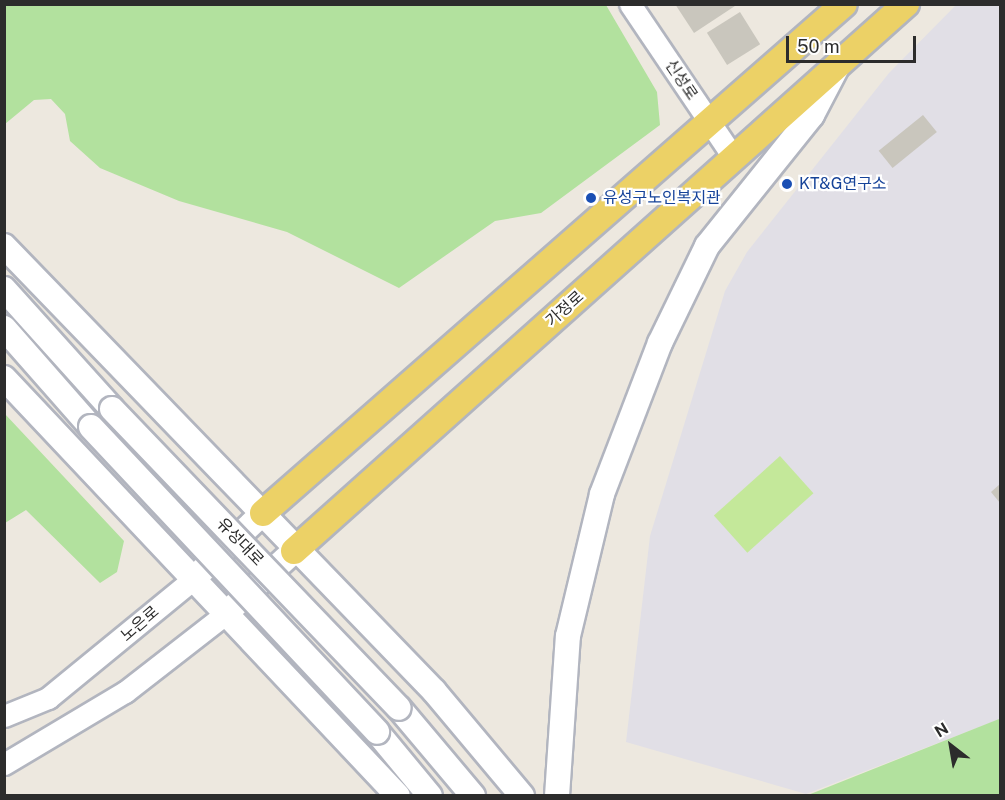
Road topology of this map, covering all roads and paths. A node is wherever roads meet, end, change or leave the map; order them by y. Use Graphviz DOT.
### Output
graph roads {
  1 [pos="630,4"];
  2 [pos="844,4"];
  3 [pos="906,4"];
  4 [pos="839,64"];
  5 [pos="710,123"];
  6 [pos="732,155"];
  7 [pos="4,246"];
  8 [pos="4,289"];
  9 [pos="4,327"];
  10 [pos="4,378"];
  11 [pos="263,513"];
  12 [pos="294,551"];
  13 [pos="192,580"];
  14 [pos="224,615"];
  15 [pos="4,716"];
  16 [pos="4,765"];
  17 [pos="398,795"];
  18 [pos="430,795"];
  19 [pos="473,795"];
  20 [pos="522,795"];
  21 [pos="556,795"];
  1 -- 5 [label="street, 신성로"];
  2 -- 5 [label="main road"];
  3 -- 4 [label="main road, 가정로"];
  4 -- 6 [label="main road, 가정로"];
  4 -- 21 [label="main road"];
  5 -- 6 [label="street, 신성로"];
  5 -- 11 [label="main road"];
  6 -- 12 [label="main road, 가정로"];
  7 -- 11 [label="main road"];
  8 -- 19 [label="main road, 유성대로, bridge"];
  9 -- 18 [label="main road, 유성대로, bridge"];
  10 -- 13 [label="main road"];
  11 -- 12 [label="main road"];
  11 -- 13 [label="main road, 노은로"];
  12 -- 14 [label="main road, 가정로"];
  12 -- 20 [label="main road"];
  13 -- 14 [label="main road"];
  13 -- 15 [label="street, 노은로"];
  14 -- 16 [label="street"];
  14 -- 17 [label="main road"];
}
